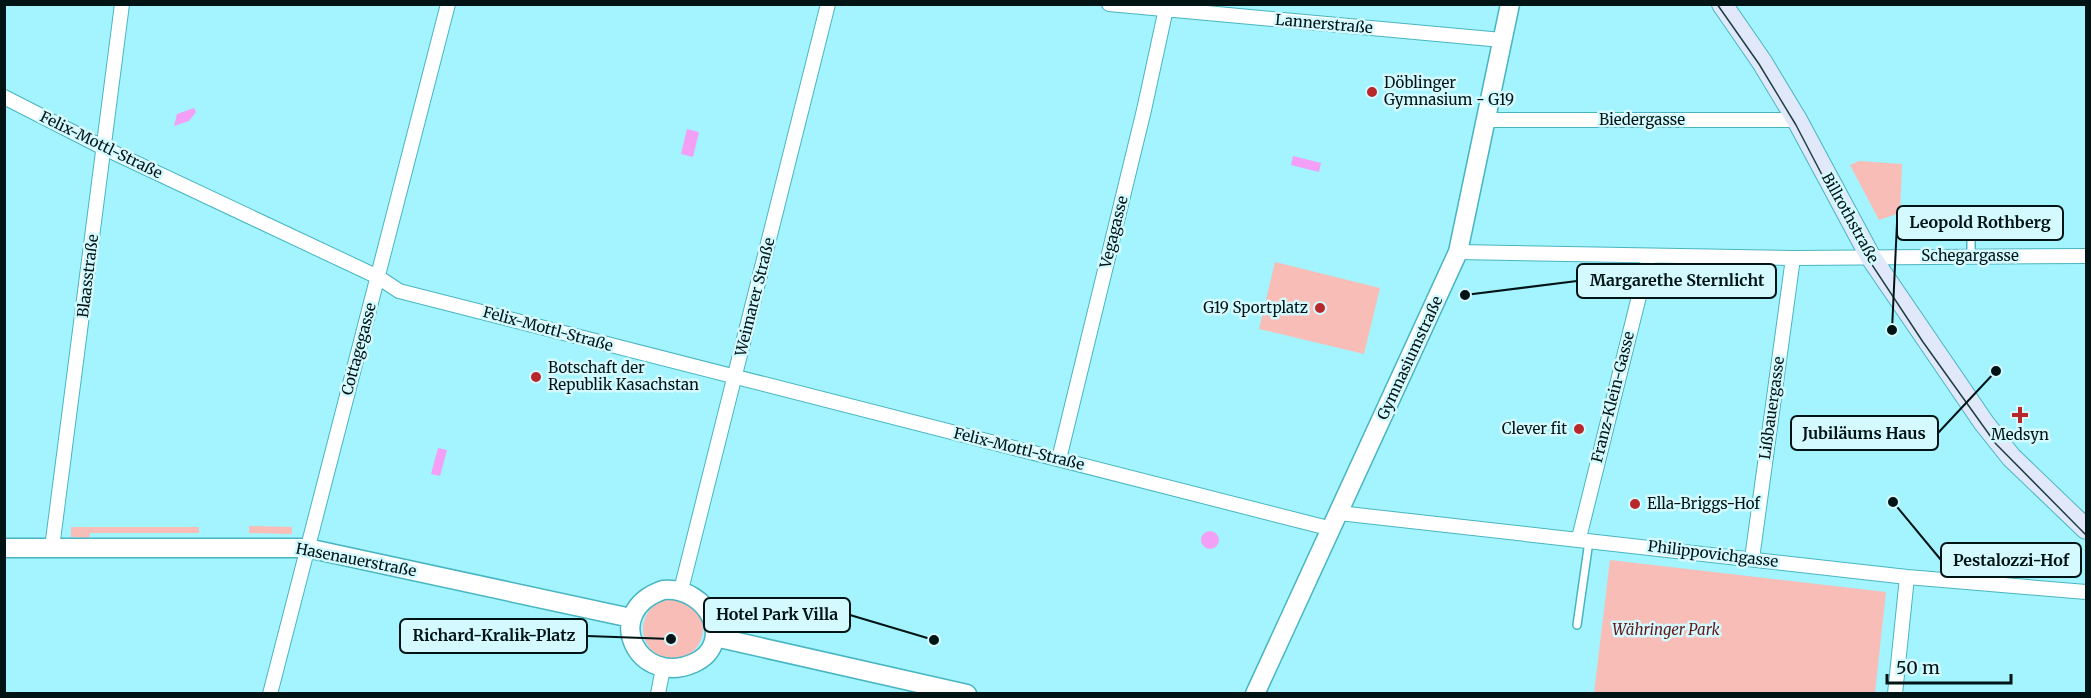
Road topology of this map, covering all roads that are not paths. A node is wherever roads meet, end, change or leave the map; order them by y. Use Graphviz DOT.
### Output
graph roads {
  1 [pos="122,4"];
  2 [pos="448,4"];
  3 [pos="828,4"];
  4 [pos="1109,4"];
  5 [pos="1510,4"];
  6 [pos="1722,4"];
  7 [pos="1167,7"];
  8 [pos="1502,40"];
  9 [pos="4,97"];
  10 [pos="1486,120"];
  11 [pos="1797,120"];
  12 [pos="104,148"];
  13 [pos="1971,216"];
  14 [pos="1458,252"];
  15 [pos="1649,256"];
  16 [pos="1870,256"];
  17 [pos="1971,256"];
  18 [pos="2086,256"];
  19 [pos="1793,258"];
  20 [pos="378,277"];
  21 [pos="735,378"];
  22 [pos="1059,459"];
  23 [pos="1336,521"];
  24 [pos="2086,529"];
  25 [pos="1584,539"];
  26 [pos="4,548"];
  27 [pos="52,548"];
  28 [pos="307,548"];
  29 [pos="1752,559"];
  30 [pos="1907,577"];
  31 [pos="681,590"];
  32 [pos="2086,592"];
  33 [pos="631,618"];
  34 [pos="1577,625"];
  35 [pos="715,637"];
  36 [pos="663,668"];
  37 [pos="270,693"];
  38 [pos="658,693"];
  39 [pos="967,693"];
  40 [pos="1255,693"];
  41 [pos="1895,693"];
  1 -- 12 [label="street, Blaasstraße"];
  2 -- 20 [label="street, Cottagegasse"];
  3 -- 21 [label="street, Weimarer Straße"];
  4 -- 7 [label="street, Lannerstraße"];
  5 -- 8 [label="street, Gymnasiumstraße"];
  6 -- 11 [label="main road, Billrothstraße"];
  7 -- 8 [label="street, Lannerstraße"];
  7 -- 22 [label="street, Vegagasse"];
  8 -- 10 [label="street, Gymnasiumstraße"];
  9 -- 12 [label="street, Felix-Mottl-Straße"];
  10 -- 11 [label="street, Biedergasse"];
  10 -- 14 [label="street, Gymnasiumstraße"];
  11 -- 16 [label="main road, Billrothstraße"];
  12 -- 20 [label="street, Felix-Mottl-Straße"];
  12 -- 27 [label="street, Blaasstraße"];
  13 -- 17 [label="lane"];
  14 -- 15 [label="street, Schegargasse"];
  14 -- 23 [label="street, Gymnasiumstraße"];
  15 -- 19 [label="street, Schegargasse"];
  15 -- 25 [label="street, Franz-Klein-Gasse"];
  16 -- 17 [label="street, Schegargasse"];
  16 -- 19 [label="street, Schegargasse"];
  16 -- 24 [label="main road, Billrothstraße"];
  17 -- 18 [label="street, Schegargasse"];
  19 -- 29 [label="street, Lißbauergasse"];
  20 -- 21 [label="street, Felix-Mottl-Straße"];
  20 -- 28 [label="street, Cottagegasse"];
  21 -- 22 [label="street, Felix-Mottl-Straße"];
  21 -- 31 [label="street, Weimarer Straße"];
  22 -- 23 [label="street, Felix-Mottl-Straße"];
  23 -- 25 [label="street, Philippovichgasse"];
  23 -- 40 [label="street, Gymnasiumstraße"];
  25 -- 29 [label="street, Philippovichgasse"];
  25 -- 34 [label="lane"];
  26 -- 27 [label="street, Hasenauerstraße"];
  27 -- 28 [label="street, Hasenauerstraße"];
  28 -- 33 [label="street, Hasenauerstraße"];
  28 -- 37 [label="street, Cottagegasse"];
  29 -- 30 [label="street, Philippovichgasse"];
  30 -- 32 [label="street, Philippovichgasse"];
  30 -- 41 [label="street"];
  31 -- 33 [label="street"];
  31 -- 35 [label="street"];
  33 -- 36 [label="street"];
  35 -- 36 [label="street"];
  35 -- 39 [label="street"];
  36 -- 38 [label="street"];
}
